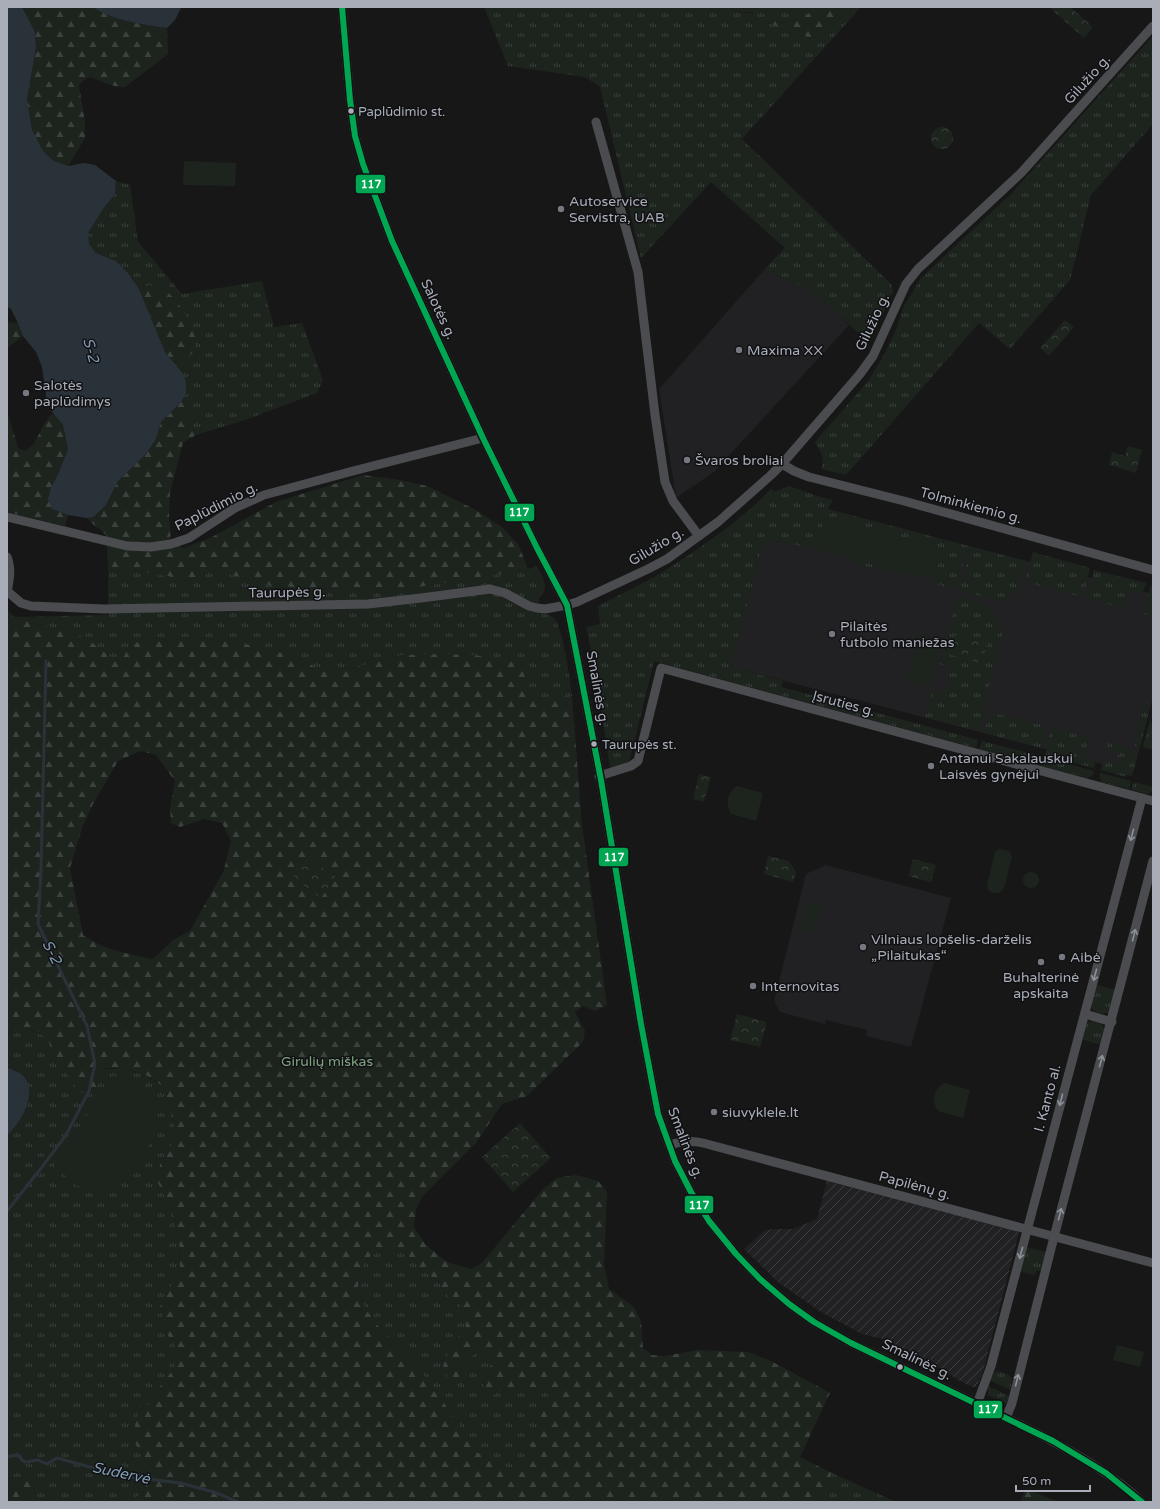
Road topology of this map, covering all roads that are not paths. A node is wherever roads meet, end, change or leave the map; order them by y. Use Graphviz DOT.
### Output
graph roads {
  1 [pos="342,7"];
  2 [pos="1153,26"];
  3 [pos="596,122"];
  4 [pos="483,438"];
  5 [pos="782,464"];
  6 [pos="7,518"];
  7 [pos="699,536"];
  8 [pos="7,557"];
  9 [pos="1153,570"];
  10 [pos="7,592"];
  11 [pos="567,605"];
  12 [pos="600,776"];
  13 [pos="1142,798"];
  14 [pos="1153,801"];
  15 [pos="1153,861"];
  16 [pos="1084,1014"];
  17 [pos="1112,1022"];
  18 [pos="669,1144"];
  19 [pos="1027,1230"];
  20 [pos="1054,1237"];
  21 [pos="1153,1263"];
  22 [pos="977,1404"];
  23 [pos="1006,1418"];
  24 [pos="1142,1502"];
  1 -- 4 [label="street, Salotės g."];
  2 -- 5 [label="street, Gilužio g."];
  3 -- 7 [label="street"];
  4 -- 6 [label="street, Paplūdimio g."];
  4 -- 11 [label="street, Salotės g."];
  5 -- 7 [label="street, Gilužio g."];
  5 -- 9 [label="street, Tolminkiemio g."];
  7 -- 11 [label="street, Gilužio g."];
  8 -- 10 [label="street"];
  10 -- 11 [label="street, Taurupės g."];
  11 -- 12 [label="street, Smalinės g."];
  12 -- 13 [label="street, Įsruties g."];
  12 -- 18 [label="street, Smalinės g."];
  13 -- 14 [label="street, Įsruties g."];
  13 -- 16 [label="street, I. Kanto al., one-way"];
  17 -- 15 [label="street, one-way"];
  16 -- 17 [label="street"];
  16 -- 19 [label="street, I. Kanto al., one-way"];
  20 -- 17 [label="street, one-way"];
  18 -- 19 [label="street, Papilėnų g."];
  18 -- 22 [label="street, Smalinės g."];
  19 -- 20 [label="street, Papilėnų g."];
  19 -- 22 [label="street, I. Kanto al., one-way"];
  20 -- 21 [label="street, Papilėnų g."];
  23 -- 20 [label="street, one-way"];
  22 -- 23 [label="street, Smalinės g."];
  23 -- 24 [label="street, Smalinės g."];
}
